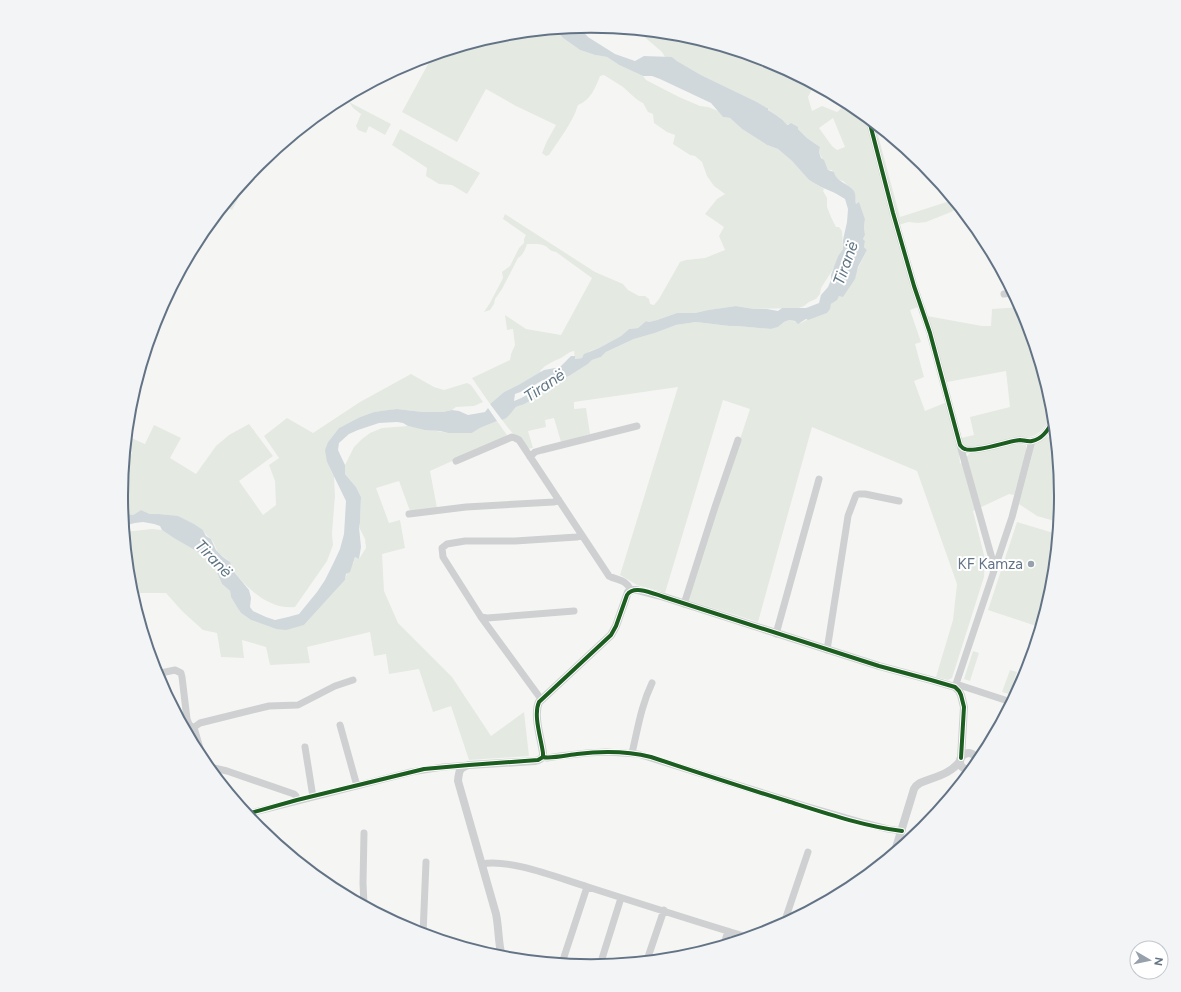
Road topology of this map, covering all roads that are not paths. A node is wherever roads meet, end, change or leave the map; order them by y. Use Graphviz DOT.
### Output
graph roads {
  1 [pos="871,128"];
  2 [pos="1004,294"];
  3 [pos="1007,294"];
  4 [pos="637,426"];
  5 [pos="1049,428"];
  6 [pos="738,440"];
  7 [pos="1032,441"];
  8 [pos="960,445"];
  9 [pos="530,457"];
  10 [pos="456,460"];
  11 [pos="819,480"];
  12 [pos="559,500"];
  13 [pos="899,501"];
  14 [pos="409,514"];
  15 [pos="582,535"];
  16 [pos="987,540"];
  17 [pos="1004,542"];
  18 [pos="992,578"];
  19 [pos="631,590"];
  20 [pos="684,604"];
  21 [pos="574,611"];
  22 [pos="481,617"];
  23 [pos="776,634"];
  24 [pos="827,650"];
  25 [pos="163,673"];
  26 [pos="353,680"];
  27 [pos="652,683"];
  28 [pos="956,686"];
  29 [pos="542,699"];
  30 [pos="1006,701"];
  31 [pos="340,725"];
  32 [pos="193,728"];
  33 [pos="963,728"];
  34 [pos="197,738"];
  35 [pos="306,747"];
  36 [pos="632,753"];
  37 [pos="973,756"];
  38 [pos="973,756"];
  39 [pos="543,757"];
  40 [pos="960,760"];
  41 [pos="469,765"];
  42 [pos="443,767"];
  43 [pos="965,768"];
  44 [pos="217,769"];
  45 [pos="963,771"];
  46 [pos="941,774"];
  47 [pos="458,781"];
  48 [pos="357,786"];
  49 [pos="313,797"];
  50 [pos="297,800"];
  51 [pos="253,812"];
  52 [pos="902,831"];
  53 [pos="364,833"];
  54 [pos="898,842"];
  55 [pos="808,852"];
  56 [pos="426,862"];
  57 [pos="482,864"];
  58 [pos="587,887"];
  59 [pos="621,898"];
  60 [pos="364,899"];
  61 [pos="664,910"];
  62 [pos="787,915"];
  63 [pos="423,928"];
  64 [pos="728,931"];
  65 [pos="738,934"];
  66 [pos="726,938"];
  67 [pos="499,942"];
  68 [pos="497,949"];
  69 [pos="501,950"];
  70 [pos="649,955"];
  71 [pos="564,958"];
  72 [pos="602,959"];
  1 -- 8 [label="street"];
  2 -- 3 [label="street"];
  4 -- 9 [label="street"];
  5 -- 7 [label="street"];
  6 -- 20 [label="street"];
  7 -- 8 [label="street"];
  7 -- 17 [label="street"];
  8 -- 16 [label="street"];
  9 -- 10 [label="street"];
  9 -- 12 [label="street"];
  11 -- 23 [label="street"];
  12 -- 14 [label="street"];
  12 -- 15 [label="street"];
  13 -- 24 [label="street"];
  15 -- 19 [label="street"];
  15 -- 22 [label="street"];
  16 -- 17 [label="street"];
  16 -- 18 [label="street"];
  17 -- 18 [label="street"];
  18 -- 28 [label="street"];
  19 -- 20 [label="street"];
  19 -- 29 [label="street"];
  20 -- 23 [label="street"];
  21 -- 22 [label="street"];
  22 -- 29 [label="street"];
  23 -- 24 [label="street"];
  24 -- 28 [label="street"];
  25 -- 32 [label="street"];
  26 -- 32 [label="street"];
  27 -- 36 [label="street"];
  28 -- 30 [label="street"];
  28 -- 33 [label="street"];
  29 -- 39 [label="street"];
  31 -- 48 [label="street"];
  32 -- 34 [label="street"];
  33 -- 37 [label="street"];
  33 -- 40 [label="street"];
  35 -- 49 [label="street"];
  36 -- 39 [label="street"];
  36 -- 52 [label="street"];
  38 -- 40 [label="street"];
  39 -- 41 [label="street"];
  40 -- 43 [label="street"];
  40 -- 46 [label="street"];
  41 -- 42 [label="street"];
  41 -- 47 [label="street"];
  42 -- 47 [label="street"];
  42 -- 48 [label="street"];
  44 -- 50 [label="street"];
  45 -- 46 [label="street"];
  46 -- 52 [label="street"];
  47 -- 57 [label="street"];
  48 -- 49 [label="street"];
  49 -- 50 [label="street"];
  50 -- 51 [label="street"];
  52 -- 54 [label="street"];
  53 -- 60 [label="street"];
  55 -- 62 [label="street"];
  56 -- 63 [label="street"];
  57 -- 58 [label="street"];
  57 -- 67 [label="street"];
  58 -- 59 [label="street"];
  58 -- 71 [label="street"];
  59 -- 61 [label="street"];
  59 -- 72 [label="street"];
  61 -- 64 [label="street"];
  61 -- 70 [label="street"];
  64 -- 65 [label="street"];
  64 -- 66 [label="street"];
  67 -- 68 [label="street"];
  67 -- 69 [label="street"];
}
